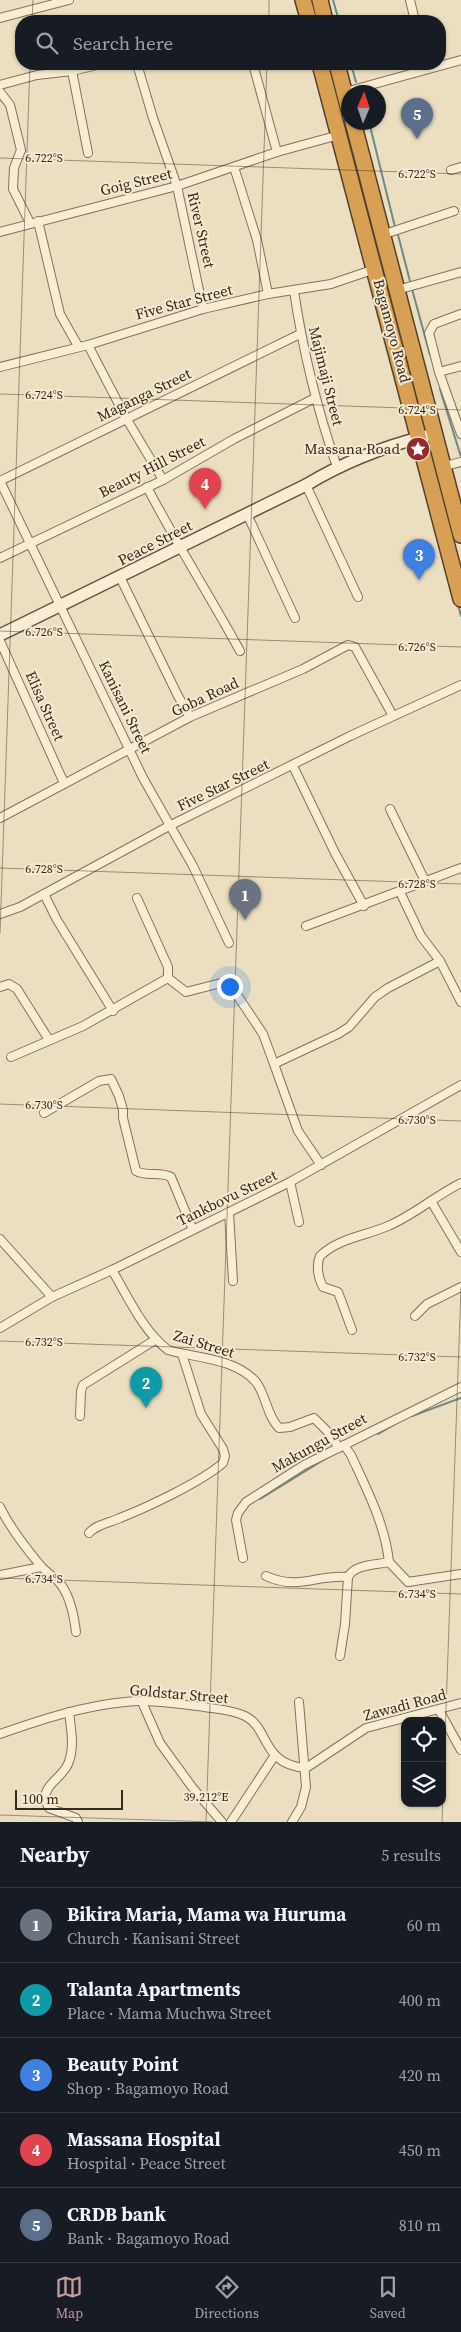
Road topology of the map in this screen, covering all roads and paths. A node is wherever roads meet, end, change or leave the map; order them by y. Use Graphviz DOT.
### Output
graph roads {
  1 [pos="69,0"];
  2 [pos="303,0"];
  3 [pos="320,0"];
  4 [pos="410,0"];
  5 [pos="307,15"];
  6 [pos="324,15"];
  7 [pos="414,15"];
  8 [pos="0,18"];
  9 [pos="461,60"];
  10 [pos="446,63"];
  11 [pos="76,70"];
  12 [pos="139,70"];
  13 [pos="255,70"];
  14 [pos="322,70"];
  15 [pos="339,70"];
  16 [pos="416,70"];
  17 [pos="72,71"];
  18 [pos="0,85"];
  19 [pos="343,85"];
  20 [pos="381,85"];
  21 [pos="0,92"];
  22 [pos="355,130"];
  23 [pos="339,135"];
  24 [pos="277,152"];
  25 [pos="88,153"];
  26 [pos="234,167"];
  27 [pos="461,167"];
  28 [pos="450,170"];
  29 [pos="177,186"];
  30 [pos="454,211"];
  31 [pos="34,222"];
  32 [pos="0,232"];
  33 [pos="382,235"];
  34 [pos="375,268"];
  35 [pos="461,272"];
  36 [pos="294,290"];
  37 [pos="397,290"];
  38 [pos="268,294"];
  39 [pos="203,309"];
  40 [pos="461,314"];
  41 [pos="300,334"];
  42 [pos="88,345"];
  43 [pos="78,346"];
  44 [pos="1,364"];
  45 [pos="461,366"];
  46 [pos="439,372"];
  47 [pos="315,398"];
  48 [pos="126,418"];
  49 [pos="461,434"];
  50 [pos="428,436"];
  51 [pos="461,462"];
  52 [pos="337,466"];
  53 [pos="445,466"];
  54 [pos="163,480"];
  55 [pos="0,481"];
  56 [pos="306,485"];
  57 [pos="147,487"];
  58 [pos="247,514"];
  59 [pos="461,535"];
  60 [pos="30,543"];
  61 [pos="179,547"];
  62 [pos="0,558"];
  63 [pos="120,577"];
  64 [pos="358,596"];
  65 [pos="461,599"];
  66 [pos="60,607"];
  67 [pos="295,618"];
  68 [pos="0,635"];
  69 [pos="0,641"];
  70 [pos="240,651"];
  71 [pos="461,686"];
  72 [pos="393,716"];
  73 [pos="190,717"];
  74 [pos="131,750"];
  75 [pos="293,766"];
  76 [pos="64,783"];
  77 [pos="390,809"];
  78 [pos="0,818"];
  79 [pos="169,826"];
  80 [pos="461,868"];
  81 [pos="425,882"];
  82 [pos="400,892"];
  83 [pos="44,894"];
  84 [pos="137,898"];
  85 [pos="364,906"];
  86 [pos="0,914"];
  87 [pos="306,926"];
  88 [pos="229,943"];
  89 [pos="440,961"];
  90 [pos="168,978"];
  91 [pos="0,987"];
  92 [pos="461,1002"];
  93 [pos="113,1011"];
  94 [pos="49,1040"];
  95 [pos="11,1057"];
  96 [pos="274,1064"];
  97 [pos="460,1087"];
  98 [pos="44,1113"];
  99 [pos="321,1165"];
  100 [pos="290,1182"];
  101 [pos="461,1183"];
  102 [pos="431,1201"];
  103 [pos="229,1212"];
  104 [pos="299,1222"];
  105 [pos="193,1230"];
  106 [pos="0,1240"];
  107 [pos="461,1252"];
  108 [pos="112,1270"];
  109 [pos="233,1281"];
  110 [pos="461,1287"];
  111 [pos="52,1297"];
  112 [pos="415,1316"];
  113 [pos="0,1328"];
  114 [pos="352,1330"];
  115 [pos="155,1340"];
  116 [pos="182,1354"];
  117 [pos="461,1387"];
  118 [pos="80,1416"];
  119 [pos="342,1447"];
  120 [pos="0,1507"];
  121 [pos="88,1533"];
  122 [pos="243,1558"];
  123 [pos="389,1562"];
  124 [pos="41,1567"];
  125 [pos="461,1574"];
  126 [pos="0,1575"];
  127 [pos="266,1576"];
  128 [pos="348,1576"];
  129 [pos="76,1632"];
  130 [pos="340,1656"];
  131 [pos="142,1702"];
  132 [pos="299,1702"];
  133 [pos="461,1703"];
  134 [pos="440,1710"];
  135 [pos="69,1712"];
  136 [pos="0,1734"];
  137 [pos="461,1750"];
  138 [pos="275,1755"];
  139 [pos="306,1768"];
  140 [pos="78,1822"];
  141 [pos="222,1822"];
  142 [pos="231,1822"];
  143 [pos="292,1822"];
  1 -- 8 [label="street"];
  2 -- 5 [label="highway"];
  3 -- 6 [label="highway"];
  4 -- 7 [label="street"];
  9 -- 10 [label="street"];
  11 -- 17 [label="street"];
  12 -- 29 [label="street, River Street"];
  13 -- 24 [label="street"];
  14 -- 23 [label="highway, Bagamoyo Road"];
  15 -- 19 [label="highway"];
  16 -- 20 [label="street"];
  17 -- 18 [label="street"];
  17 -- 25 [label="street"];
  21 -- 31 [label="street"];
  22 -- 33 [label="highway, Bagamoyo Road"];
  23 -- 24 [label="street, Goig Street"];
  23 -- 34 [label="highway, Bagamoyo Road"];
  24 -- 26 [label="street, Goig Street"];
  26 -- 29 [label="street, Goig Street"];
  26 -- 38 [label="street"];
  27 -- 28 [label="street"];
  29 -- 31 [label="street, Goig Street"];
  29 -- 39 [label="street, River Street"];
  30 -- 33 [label="street"];
  31 -- 32 [label="street, Goig Street"];
  31 -- 43 [label="street"];
  33 -- 37 [label="highway, Bagamoyo Road"];
  34 -- 36 [label="street, Five Star Street"];
  34 -- 50 [label="highway, Bagamoyo Road"];
  35 -- 37 [label="street"];
  36 -- 38 [label="street, Five Star Street"];
  36 -- 41 [label="street, Majimaji Street"];
  37 -- 50 [label="highway, Bagamoyo Road"];
  38 -- 39 [label="street, Five Star Street"];
  39 -- 42 [label="street, Five Star Street"];
  40 -- 46 [label="street"];
  41 -- 47 [label="street, Majimaji Street"];
  41 -- 48 [label="street, Maganga Street"];
  42 -- 43 [label="street, Five Star Street"];
  42 -- 48 [label="street"];
  43 -- 44 [label="street, Five Star Street"];
  45 -- 46 [label="street"];
  46 -- 49 [label="street"];
  47 -- 52 [label="street, Majimaji Street"];
  47 -- 54 [label="street, Beauty Hill Street"];
  48 -- 54 [label="street"];
  48 -- 55 [label="street, Maganga Street"];
  50 -- 52 [label="street, Peace Street"];
  50 -- 53 [label="highway, Bagamoyo Road"];
  50 -- 65 [label="highway, Bagamoyo Road"];
  51 -- 53 [label="street"];
  52 -- 56 [label="street, Peace Street"];
  53 -- 59 [label="highway, Bagamoyo Road"];
  54 -- 57 [label="street, Beauty Hill Street"];
  55 -- 60 [label="street, Kanisani Street"];
  56 -- 58 [label="street, Peace Street"];
  56 -- 64 [label="street"];
  57 -- 60 [label="street, Beauty Hill Street"];
  57 -- 61 [label="street"];
  58 -- 61 [label="street, Peace Street"];
  58 -- 67 [label="street"];
  60 -- 62 [label="street, Beauty Hill Street"];
  60 -- 66 [label="street, Kanisani Street"];
  61 -- 63 [label="street, Peace Street"];
  61 -- 70 [label="street"];
  63 -- 66 [label="street, Peace Street"];
  63 -- 73 [label="street"];
  66 -- 68 [label="street, Peace Street"];
  66 -- 74 [label="street, Kanisani Street"];
  69 -- 76 [label="street, Elisa Street"];
  71 -- 72 [label="street, Five Star Street"];
  72 -- 73 [label="street, Goba Road"];
  72 -- 75 [label="street, Five Star Street"];
  73 -- 74 [label="street, Goba Road"];
  74 -- 76 [label="street, Goba Road"];
  74 -- 79 [label="street, Kanisani Street"];
  75 -- 79 [label="street, Five Star Street"];
  75 -- 85 [label="street"];
  76 -- 78 [label="street, Goba Road"];
  77 -- 81 [label="street"];
  79 -- 83 [label="street, Five Star Street"];
  79 -- 88 [label="street, Kanisani Street"];
  80 -- 81 [label="street"];
  81 -- 82 [label="street"];
  82 -- 85 [label="street"];
  82 -- 89 [label="street"];
  83 -- 86 [label="street, Five Star Street"];
  83 -- 93 [label="street"];
  84 -- 90 [label="street"];
  85 -- 87 [label="street"];
  89 -- 92 [label="street"];
  89 -- 96 [label="street"];
  90 -- 93 [label="street"];
  90 -- 96 [label="street"];
  91 -- 94 [label="street"];
  93 -- 94 [label="street"];
  94 -- 95 [label="street"];
  96 -- 99 [label="street"];
  97 -- 99 [label="street, Tankbovu Street"];
  98 -- 105 [label="street"];
  99 -- 100 [label="street, Tankbovu Street"];
  100 -- 103 [label="street, Tankbovu Street"];
  100 -- 104 [label="street"];
  101 -- 102 [label="street"];
  102 -- 107 [label="street"];
  102 -- 114 [label="street"];
  103 -- 105 [label="street, Tankbovu Street"];
  103 -- 109 [label="street"];
  105 -- 108 [label="street, Tankbovu Street"];
  106 -- 111 [label="street"];
  108 -- 111 [label="street, Tankbovu Street"];
  108 -- 115 [label="street, Zai Street"];
  110 -- 112 [label="street"];
  111 -- 113 [label="street, Tankbovu Street"];
  115 -- 116 [label="street, Zai Street"];
  115 -- 118 [label="street"];
  116 -- 119 [label="street, Zai Street"];
  116 -- 121 [label="street"];
  117 -- 119 [label="street, Makungu Street"];
  119 -- 122 [label="street, Makungu Street"];
  119 -- 123 [label="street"];
  120 -- 124 [label="street"];
  123 -- 125 [label="street"];
  123 -- 128 [label="street"];
  124 -- 126 [label="street"];
  124 -- 129 [label="street"];
  127 -- 128 [label="street"];
  128 -- 130 [label="street"];
  131 -- 135 [label="street, Goldstar Street"];
  131 -- 138 [label="street, Goldstar Street"];
  131 -- 141 [label="street"];
  132 -- 139 [label="street"];
  133 -- 134 [label="street, Zawadi Road"];
  134 -- 137 [label="street"];
  134 -- 139 [label="street, Zawadi Road"];
  135 -- 136 [label="street, Goldstar Street"];
  135 -- 140 [label="street"];
  138 -- 139 [label="street"];
  138 -- 142 [label="street"];
  139 -- 143 [label="street"];
}
